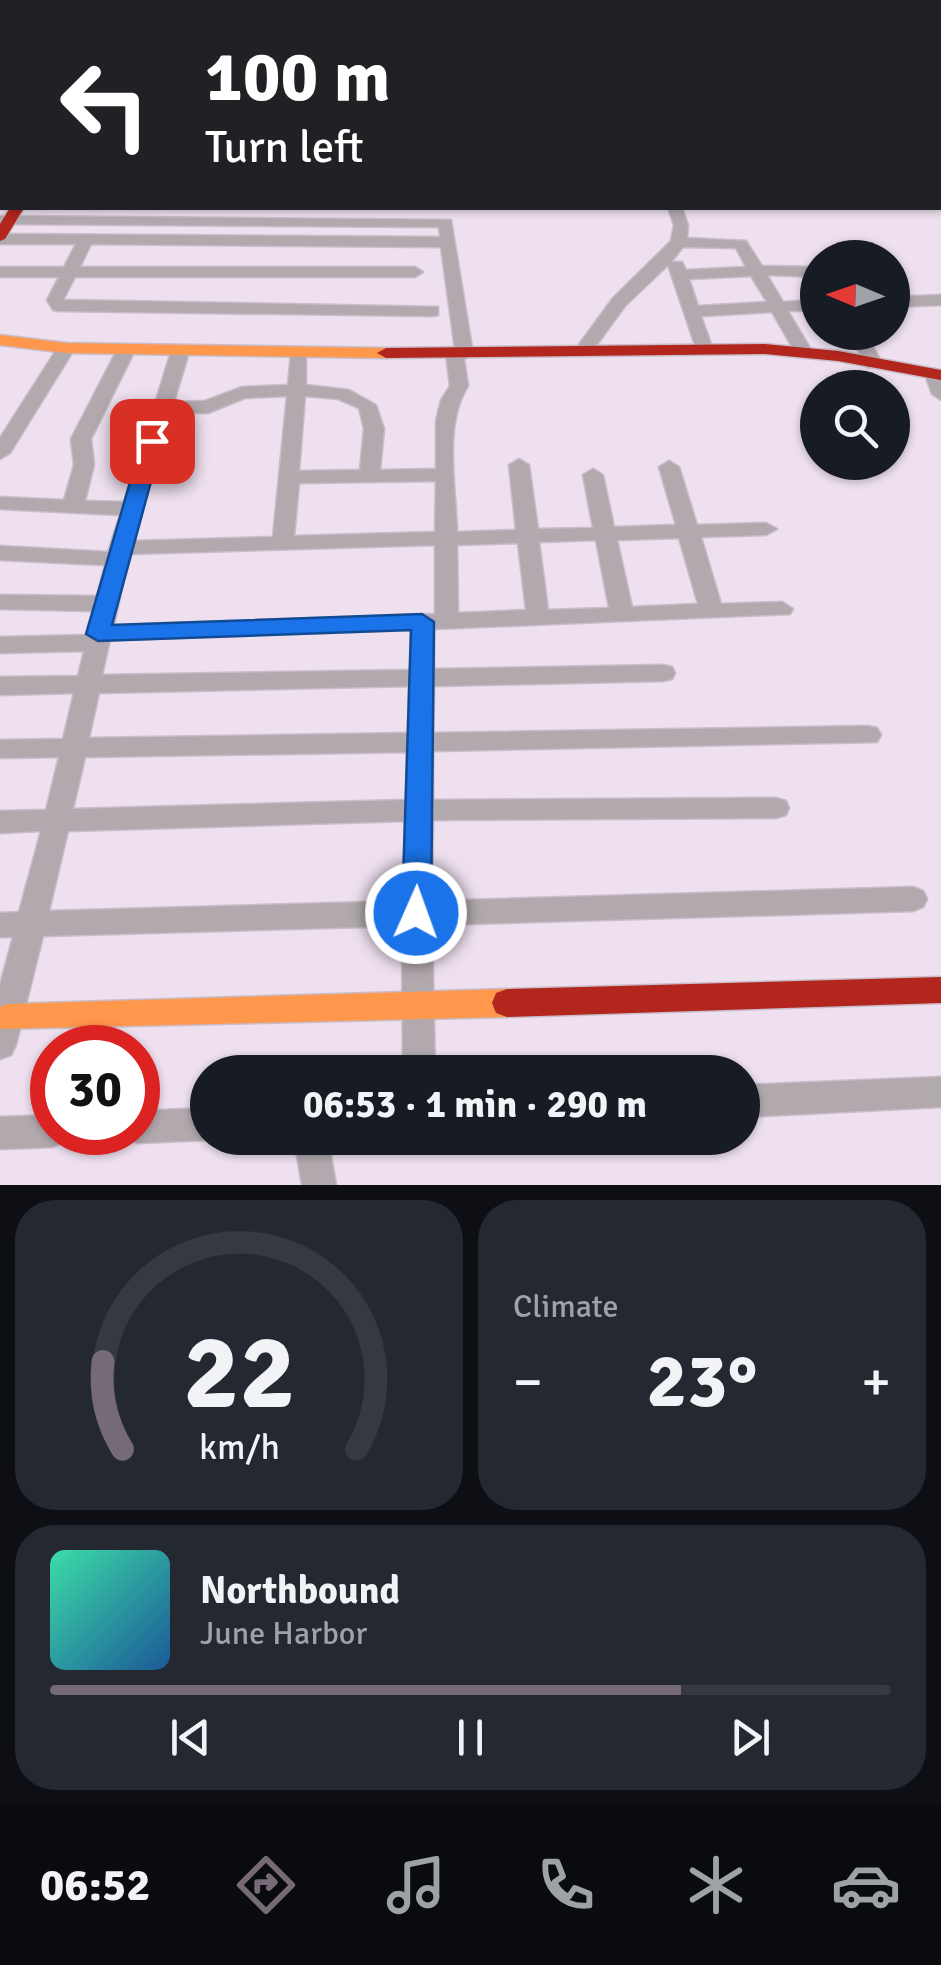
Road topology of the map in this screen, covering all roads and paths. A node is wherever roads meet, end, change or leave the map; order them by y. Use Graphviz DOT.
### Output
graph roads {
  1 [pos="676,210"];
  2 [pos="254,215"];
  3 [pos="443,215"];
  4 [pos="5,225"];
  5 [pos="86,240"];
  6 [pos="448,242"];
  7 [pos="675,247"];
  8 [pos="760,270"];
  9 [pos="800,271"];
  10 [pos="0,272"];
  11 [pos="69,272"];
  12 [pos="415,272"];
  13 [pos="306,273"];
  14 [pos="679,275"];
  15 [pos="941,300"];
  16 [pos="910,301"];
  17 [pos="800,306"];
  18 [pos="781,307"];
  19 [pos="691,310"];
  20 [pos="300,311"];
  21 [pos="432,311"];
  22 [pos="4,346"];
  23 [pos="703,347"];
  24 [pos="66,348"];
  25 [pos="126,350"];
  26 [pos="584,350"];
  27 [pos="866,350"];
  28 [pos="180,352"];
  29 [pos="804,353"];
  30 [pos="300,354"];
  31 [pos="460,354"];
  32 [pos="873,363"];
  33 [pos="939,381"];
  34 [pos="296,390"];
  35 [pos="162,408"];
  36 [pos="0,453"];
  37 [pos="519,464"];
  38 [pos="669,467"];
  39 [pos="369,476"];
  40 [pos="444,476"];
  41 [pos="593,476"];
  42 [pos="288,477"];
  43 [pos="0,503"];
  44 [pos="73,506"];
  45 [pos="131,508"];
  46 [pos="766,529"];
  47 [pos="689,531"];
  48 [pos="605,533"];
  49 [pos="528,536"];
  50 [pos="444,538"];
  51 [pos="283,543"];
  52 [pos="0,553"];
  53 [pos="118,553"];
  54 [pos="0,602"];
  55 [pos="105,604"];
  56 [pos="782,609"];
  57 [pos="712,612"];
  58 [pos="622,615"];
  59 [pos="538,618"];
  60 [pos="435,622"];
  61 [pos="96,638"];
  62 [pos="0,645"];
  63 [pos="663,672"];
  64 [pos="423,677"];
  65 [pos="85,684"];
  66 [pos="0,686"];
  67 [pos="868,735"];
  68 [pos="421,740"];
  69 [pos="72,746"];
  70 [pos="0,749"];
  71 [pos="776,808"];
  72 [pos="420,810"];
  73 [pos="57,820"];
  74 [pos="0,822"];
  75 [pos="913,898"];
  76 [pos="416,913"];
  77 [pos="31,924"];
  78 [pos="0,925"];
  79 [pos="941,990"];
  80 [pos="417,1005"];
  81 [pos="3,1030"];
  82 [pos="418,1055"];
  83 [pos="941,1092"];
  84 [pos="760,1100"];
  85 [pos="190,1125"];
  86 [pos="160,1126"];
  87 [pos="30,1132"];
  88 [pos="0,1133"];
  89 [pos="314,1155"];
  90 [pos="319,1185"];
  1 -- 7 [label="street"];
  2 -- 3 [label="street"];
  2 -- 4 [label="street"];
  3 -- 6 [label="street"];
  4 -- 5 [label="street"];
  5 -- 6 [label="street"];
  5 -- 11 [label="street"];
  6 -- 31 [label="street"];
  7 -- 8 [label="street"];
  7 -- 14 [label="street"];
  7 -- 26 [label="street"];
  8 -- 9 [label="street"];
  8 -- 14 [label="street"];
  8 -- 18 [label="street"];
  10 -- 11 [label="street"];
  11 -- 13 [label="street"];
  11 -- 20 [label="street"];
  12 -- 13 [label="street"];
  13 -- 20 [label="street"];
  14 -- 19 [label="street"];
  15 -- 16 [label="street"];
  17 -- 18 [label="street"];
  18 -- 19 [label="street"];
  18 -- 29 [label="street"];
  19 -- 23 [label="street"];
  20 -- 21 [label="street"];
  22 -- 24 [label="main road"];
  23 -- 26 [label="main road"];
  23 -- 29 [label="main road"];
  24 -- 25 [label="main road"];
  24 -- 36 [label="street"];
  25 -- 28 [label="main road"];
  25 -- 44 [label="street"];
  26 -- 31 [label="main road"];
  27 -- 32 [label="street"];
  28 -- 30 [label="main road"];
  28 -- 35 [label="street"];
  29 -- 32 [label="main road"];
  30 -- 31 [label="main road"];
  30 -- 34 [label="street"];
  31 -- 40 [label="street"];
  32 -- 33 [label="main road"];
  34 -- 35 [label="street"];
  34 -- 39 [label="street"];
  34 -- 42 [label="street"];
  35 -- 45 [label="street"];
  37 -- 49 [label="street"];
  38 -- 47 [label="street"];
  39 -- 40 [label="street"];
  39 -- 42 [label="street"];
  40 -- 50 [label="street"];
  41 -- 48 [label="street"];
  42 -- 51 [label="street"];
  43 -- 44 [label="street"];
  44 -- 45 [label="street"];
  45 -- 53 [label="street"];
  46 -- 47 [label="street"];
  47 -- 48 [label="street"];
  47 -- 57 [label="street"];
  48 -- 49 [label="street"];
  48 -- 58 [label="street"];
  49 -- 50 [label="street"];
  49 -- 59 [label="street"];
  50 -- 51 [label="street"];
  50 -- 60 [label="street"];
  51 -- 53 [label="street"];
  52 -- 53 [label="street"];
  53 -- 55 [label="street"];
  54 -- 55 [label="street"];
  55 -- 61 [label="street"];
  56 -- 57 [label="street"];
  57 -- 58 [label="street"];
  58 -- 59 [label="street"];
  59 -- 60 [label="street"];
  60 -- 61 [label="street"];
  60 -- 64 [label="street"];
  61 -- 62 [label="street"];
  61 -- 65 [label="street"];
  63 -- 64 [label="street"];
  64 -- 65 [label="street"];
  64 -- 68 [label="street"];
  65 -- 66 [label="street"];
  65 -- 69 [label="street"];
  67 -- 68 [label="street"];
  68 -- 69 [label="street"];
  68 -- 72 [label="street"];
  69 -- 70 [label="street"];
  69 -- 73 [label="street"];
  71 -- 72 [label="street"];
  72 -- 73 [label="street"];
  72 -- 76 [label="street"];
  73 -- 74 [label="street"];
  73 -- 77 [label="street"];
  75 -- 76 [label="street"];
  76 -- 77 [label="street"];
  76 -- 80 [label="street"];
  77 -- 78 [label="street"];
  77 -- 81 [label="street"];
  79 -- 80 [label="main road"];
  80 -- 81 [label="main road"];
  80 -- 82 [label="street"];
  83 -- 84 [label="street"];
  85 -- 86 [label="street"];
  87 -- 88 [label="street"];
  89 -- 90 [label="street"];
}
